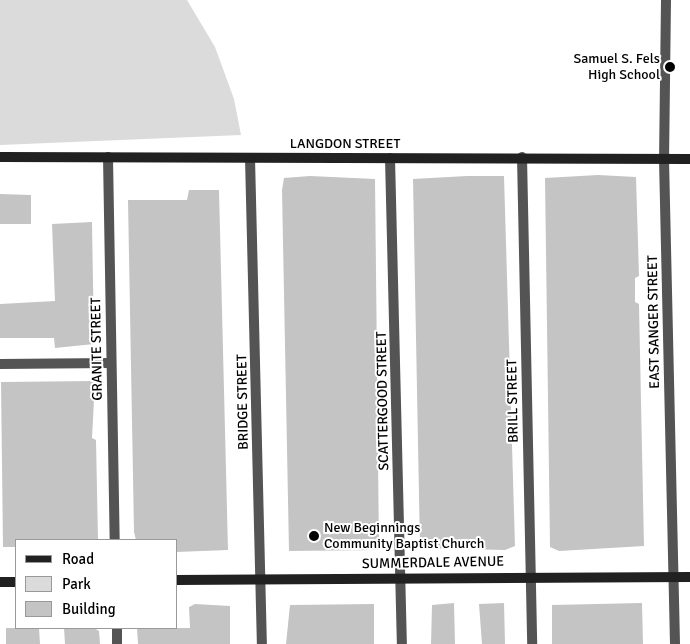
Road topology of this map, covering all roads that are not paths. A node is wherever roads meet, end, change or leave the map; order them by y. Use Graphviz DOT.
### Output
graph roads {
  1 [pos="666,0"];
  2 [pos="0,157"];
  3 [pos="108,157"];
  4 [pos="522,157"];
  5 [pos="250,158"];
  6 [pos="390,158"];
  7 [pos="664,158"];
  8 [pos="690,159"];
  9 [pos="111,363"];
  10 [pos="0,364"];
  11 [pos="115,539"];
  12 [pos="401,575"];
  13 [pos="531,575"];
  14 [pos="673,577"];
  15 [pos="690,577"];
  16 [pos="178,580"];
  17 [pos="261,580"];
  18 [pos="0,582"];
  19 [pos="15,582"];
  20 [pos="117,629"];
  21 [pos="117,644"];
  22 [pos="262,644"];
  23 [pos="402,644"];
  24 [pos="532,644"];
  25 [pos="675,644"];
  1 -- 7 [label="street, EAST SANGER STREET"];
  2 -- 3 [label="street, LANGDON STREET"];
  3 -- 5 [label="street, LANGDON STREET"];
  3 -- 9 [label="street, GRANITE STREET"];
  4 -- 6 [label="street, LANGDON STREET"];
  4 -- 7 [label="street, LANGDON STREET"];
  4 -- 13 [label="street, BRILL STREET"];
  5 -- 6 [label="street, LANGDON STREET"];
  5 -- 17 [label="street, BRIDGE STREET"];
  6 -- 12 [label="street, SCATTERGOOD STREET"];
  7 -- 8 [label="street, LANGDON STREET"];
  7 -- 14 [label="street, EAST SANGER STREET"];
  9 -- 10 [label="street"];
  9 -- 11 [label="street, GRANITE STREET"];
  12 -- 13 [label="street, SUMMERDALE AVENUE"];
  12 -- 17 [label="street, SUMMERDALE AVENUE"];
  12 -- 23 [label="street, SCATTERGOOD STREET"];
  13 -- 14 [label="street, SUMMERDALE AVENUE"];
  13 -- 24 [label="street, BRILL STREET"];
  14 -- 15 [label="street, SUMMERDALE AVENUE"];
  14 -- 25 [label="street, EAST SANGER STREET"];
  16 -- 17 [label="street, SUMMERDALE AVENUE"];
  17 -- 22 [label="street, BRIDGE STREET"];
  18 -- 19 [label="street"];
  20 -- 21 [label="street"];
}
